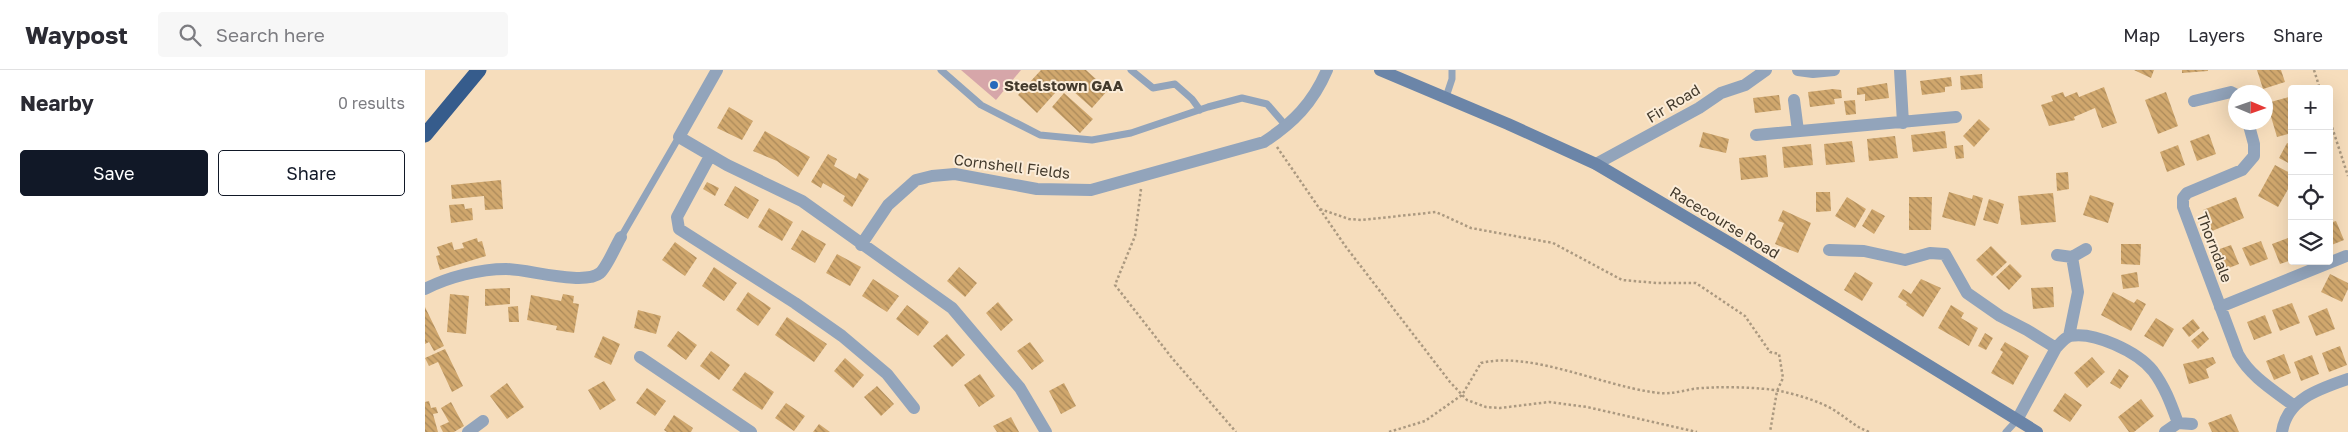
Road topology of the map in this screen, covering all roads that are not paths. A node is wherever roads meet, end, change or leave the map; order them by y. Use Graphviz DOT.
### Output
graph roads {
  1 [pos="479,70"];
  2 [pos="717,70"];
  3 [pos="941,70"];
  4 [pos="1131,70"];
  5 [pos="1327,70"];
  6 [pos="1380,70"];
  7 [pos="1452,70"];
  8 [pos="1766,70"];
  9 [pos="1798,70"];
  10 [pos="1834,70"];
  11 [pos="1900,70"];
  12 [pos="2228,93"];
  13 [pos="1446,97"];
  14 [pos="1794,100"];
  15 [pos="2194,101"];
  16 [pos="1200,110"];
  17 [pos="1956,116"];
  18 [pos="1903,123"];
  19 [pos="1288,127"];
  20 [pos="2250,130"];
  21 [pos="1798,131"];
  22 [pos="425,135"];
  23 [pos="1756,135"];
  24 [pos="679,137"];
  25 [pos="710,156"];
  26 [pos="1597,164"];
  27 [pos="621,237"];
  28 [pos="861,245"];
  29 [pos="2086,248"];
  30 [pos="1829,250"];
  31 [pos="2057,255"];
  32 [pos="2072,256"];
  33 [pos="2346,256"];
  34 [pos="425,289"];
  35 [pos="2220,307"];
  36 [pos="2069,336"];
  37 [pos="2056,348"];
  38 [pos="640,357"];
  39 [pos="2348,379"];
  40 [pos="2293,405"];
  41 [pos="914,408"];
  42 [pos="2017,420"];
  43 [pos="483,421"];
  44 [pos="2178,422"];
  45 [pos="2192,424"];
  46 [pos="468,432"];
  47 [pos="751,432"];
  48 [pos="1046,432"];
  49 [pos="2006,432"];
  50 [pos="2037,432"];
  51 [pos="2165,432"];
  52 [pos="2282,432"];
  1 -- 22 [label="highway"];
  2 -- 24 [label="street"];
  3 -- 16 [label="lane"];
  4 -- 16 [label="lane"];
  5 -- 19 [label="street, Cornshell Fields"];
  6 -- 13 [label="street, Racecourse Road"];
  7 -- 13 [label="lane"];
  8 -- 26 [label="street, Fir Road"];
  9 -- 10 [label="street"];
  11 -- 18 [label="street"];
  12 -- 15 [label="street"];
  13 -- 26 [label="street, Racecourse Road"];
  14 -- 21 [label="street"];
  16 -- 19 [label="lane"];
  17 -- 18 [label="street"];
  18 -- 21 [label="street"];
  19 -- 28 [label="street, Cornshell Fields"];
  20 -- 35 [label="street, Thorndale"];
  21 -- 23 [label="street"];
  24 -- 25 [label="street"];
  24 -- 27 [label="lane"];
  25 -- 28 [label="street"];
  25 -- 41 [label="street"];
  26 -- 42 [label="street, Racecourse Road"];
  27 -- 34 [label="street"];
  28 -- 48 [label="street"];
  29 -- 32 [label="street"];
  30 -- 37 [label="street"];
  31 -- 32 [label="street"];
  32 -- 36 [label="street"];
  33 -- 35 [label="street, Thorndale"];
  35 -- 40 [label="street, Thorndale"];
  36 -- 37 [label="street"];
  36 -- 44 [label="street"];
  37 -- 42 [label="street"];
  38 -- 47 [label="street"];
  39 -- 40 [label="street"];
  40 -- 52 [label="street"];
  42 -- 49 [label="lane"];
  42 -- 50 [label="street, Racecourse Road"];
  43 -- 46 [label="street"];
  44 -- 45 [label="street"];
  44 -- 51 [label="street"];
}
